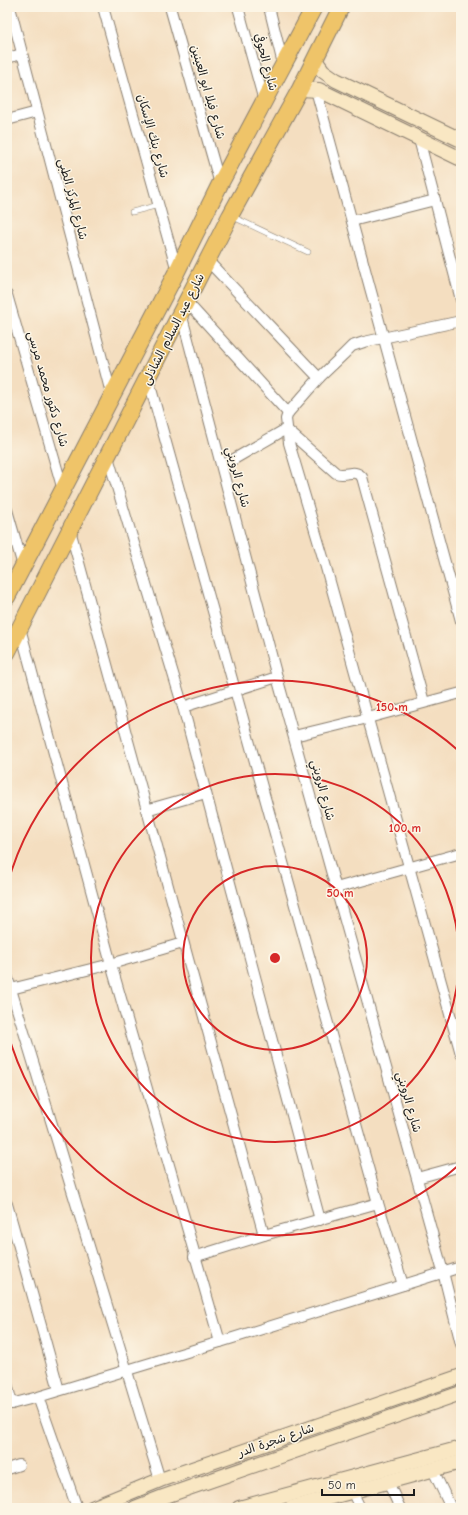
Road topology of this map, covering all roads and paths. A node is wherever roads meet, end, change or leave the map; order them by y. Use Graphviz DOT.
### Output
graph roads {
  1 [pos="10,7"];
  2 [pos="103,7"];
  3 [pos="170,7"];
  4 [pos="238,7"];
  5 [pos="269,7"];
  6 [pos="314,7"];
  7 [pos="341,7"];
  8 [pos="22,54"];
  9 [pos="7,58"];
  10 [pos="315,60"];
  11 [pos="284,64"];
  12 [pos="348,86"];
  13 [pos="300,89"];
  14 [pos="316,90"];
  15 [pos="341,100"];
  16 [pos="264,101"];
  17 [pos="37,112"];
  18 [pos="7,120"];
  19 [pos="419,139"];
  20 [pos="461,140"];
  21 [pos="236,154"];
  22 [pos="461,159"];
  23 [pos="258,166"];
  24 [pos="220,184"];
  25 [pos="435,200"];
  26 [pos="159,205"];
  27 [pos="132,212"];
  28 [pos="233,212"];
  29 [pos="352,220"];
  30 [pos="308,252"];
  31 [pos="208,261"];
  32 [pos="178,271"];
  33 [pos="7,295"];
  34 [pos="461,300"];
  35 [pos="184,308"];
  36 [pos="461,321"];
  37 [pos="384,338"];
  38 [pos="148,378"];
  39 [pos="318,378"];
  40 [pos="112,397"];
  41 [pos="288,413"];
  42 [pos="286,429"];
  43 [pos="108,457"];
  44 [pos="222,466"];
  45 [pos="63,490"];
  46 [pos="7,510"];
  47 [pos="70,530"];
  48 [pos="23,566"];
  49 [pos="7,597"];
  50 [pos="461,621"];
  51 [pos="20,628"];
  52 [pos="7,653"];
  53 [pos="277,677"];
  54 [pos="234,690"];
  55 [pos="461,692"];
  56 [pos="424,702"];
  57 [pos="183,707"];
  58 [pos="368,718"];
  59 [pos="294,736"];
  60 [pos="206,793"];
  61 [pos="146,810"];
  62 [pos="461,853"];
  63 [pos="410,867"];
  64 [pos="336,888"];
  65 [pos="183,943"];
  66 [pos="111,964"];
  67 [pos="7,976"];
  68 [pos="11,989"];
  69 [pos="461,1054"];
  70 [pos="461,1166"];
  71 [pos="417,1178"];
  72 [pos="378,1203"];
  73 [pos="7,1204"];
  74 [pos="320,1220"];
  75 [pos="264,1235"];
  76 [pos="194,1257"];
  77 [pos="461,1267"];
  78 [pos="443,1272"];
  79 [pos="403,1284"];
  80 [pos="220,1342"];
  81 [pos="461,1344"];
  82 [pos="126,1370"];
  83 [pos="461,1376"];
  84 [pos="7,1384"];
  85 [pos="59,1390"];
  86 [pos="461,1393"];
  87 [pos="38,1397"];
  88 [pos="10,1405"];
  89 [pos="461,1448"];
  90 [pos="223,1458"];
  91 [pos="461,1462"];
  92 [pos="19,1465"];
  93 [pos="200,1466"];
  94 [pos="7,1469"];
  95 [pos="433,1470"];
  96 [pos="228,1474"];
  97 [pos="160,1480"];
  98 [pos="205,1482"];
  99 [pos="388,1482"];
  100 [pos="352,1491"];
  101 [pos="165,1502"];
  102 [pos="309,1506"];
  103 [pos="77,1508"];
  104 [pos="92,1508"];
  105 [pos="135,1508"];
  106 [pos="239,1508"];
  107 [pos="291,1508"];
  108 [pos="360,1508"];
  109 [pos="400,1508"];
  110 [pos="451,1508"];
  1 -- 8 [label="street, شارع المركز الطبى"];
  2 -- 26 [label="street, شارع بنك الإسكان"];
  3 -- 24 [label="street, شارع فيلا ابو العينين"];
  4 -- 16 [label="street, شارع الحوفي"];
  5 -- 11 [label="street"];
  6 -- 11 [label="main road, شارع عبد السلام الشاذلى"];
  7 -- 10 [label="main road, شارع عبد السلام الشاذلى"];
  8 -- 9 [label="street"];
  8 -- 17 [label="street, شارع المركز الطبى"];
  10 -- 12 [label="main road"];
  10 -- 13 [label="main road, شارع عبد السلام الشاذلى"];
  11 -- 16 [label="main road, شارع عبد السلام الشاذلى"];
  12 -- 15 [label="main road"];
  12 -- 20 [label="main road"];
  13 -- 14 [label="main road"];
  13 -- 23 [label="main road, شارع عبد السلام الشاذلى"];
  14 -- 15 [label="main road"];
  14 -- 29 [label="street"];
  15 -- 19 [label="main road"];
  16 -- 21 [label="main road, شارع عبد السلام الشاذلى"];
  17 -- 18 [label="street"];
  17 -- 40 [label="street, شارع المركز الطبى"];
  19 -- 22 [label="main road"];
  19 -- 25 [label="street"];
  21 -- 23 [label="main road"];
  21 -- 24 [label="main road, شارع عبد السلام الشاذلى"];
  23 -- 28 [label="main road, شارع عبد السلام الشاذلى"];
  24 -- 28 [label="main road"];
  24 -- 32 [label="main road, شارع عبد السلام الشاذلى"];
  25 -- 29 [label="street"];
  25 -- 34 [label="street"];
  26 -- 27 [label="lane"];
  26 -- 32 [label="street, شارع بنك الإسكان"];
  28 -- 30 [label="lane"];
  28 -- 31 [label="main road, شارع عبد السلام الشاذلى"];
  29 -- 37 [label="street"];
  31 -- 35 [label="main road, شارع عبد السلام الشاذلى"];
  31 -- 39 [label="street"];
  32 -- 40 [label="main road, شارع عبد السلام الشاذلى"];
  33 -- 45 [label="street, شارع دكتور محمد مرسى"];
  35 -- 38 [label="main road, شارع عبد السلام الشاذلى"];
  35 -- 41 [label="street"];
  35 -- 44 [label="street, شارع الرويني"];
  36 -- 37 [label="street"];
  37 -- 39 [label="street"];
  37 -- 50 [label="street"];
  38 -- 43 [label="main road, شارع عبد السلام الشاذلى"];
  38 -- 54 [label="street"];
  39 -- 41 [label="street"];
  40 -- 45 [label="main road, شارع عبد السلام الشاذلى"];
  41 -- 42 [label="street"];
  42 -- 44 [label="street"];
  42 -- 56 [label="street"];
  42 -- 58 [label="street"];
  43 -- 47 [label="main road, شارع عبد السلام الشاذلى"];
  43 -- 57 [label="street"];
  44 -- 53 [label="street, شارع الرويني"];
  45 -- 48 [label="main road, شارع عبد السلام الشاذلى"];
  46 -- 48 [label="street"];
  47 -- 51 [label="main road, شارع عبد السلام الشاذلى"];
  47 -- 61 [label="street"];
  48 -- 49 [label="main road, شارع عبد السلام الشاذلى"];
  51 -- 52 [label="main road, شارع عبد السلام الشاذلى"];
  51 -- 66 [label="street"];
  53 -- 54 [label="street"];
  53 -- 59 [label="street, شارع الرويني"];
  54 -- 57 [label="street"];
  54 -- 72 [label="street"];
  55 -- 56 [label="street"];
  56 -- 58 [label="street"];
  57 -- 60 [label="street"];
  58 -- 59 [label="street"];
  58 -- 63 [label="street"];
  59 -- 64 [label="street, شارع الرويني"];
  60 -- 61 [label="street"];
  60 -- 74 [label="street"];
  61 -- 65 [label="street"];
  62 -- 63 [label="street"];
  63 -- 64 [label="street"];
  63 -- 69 [label="street"];
  64 -- 71 [label="street, شارع الرويني"];
  65 -- 66 [label="street"];
  65 -- 75 [label="street"];
  66 -- 68 [label="street"];
  66 -- 76 [label="street"];
  67 -- 68 [label="street"];
  68 -- 82 [label="street"];
  70 -- 71 [label="street"];
  71 -- 78 [label="street, شارع الرويني"];
  72 -- 74 [label="street"];
  72 -- 79 [label="street"];
  73 -- 85 [label="street"];
  74 -- 75 [label="street"];
  75 -- 76 [label="street"];
  76 -- 80 [label="street"];
  77 -- 78 [label="street"];
  78 -- 79 [label="street"];
  78 -- 81 [label="street, شارع الرويني"];
  79 -- 80 [label="street"];
  80 -- 82 [label="street"];
  82 -- 85 [label="street"];
  82 -- 97 [label="street"];
  83 -- 90 [label="main road, شارع شجرة الدر"];
  84 -- 88 [label="street"];
  85 -- 87 [label="street"];
  86 -- 96 [label="main road, شارع شجرة الدر"];
  87 -- 88 [label="street"];
  87 -- 103 [label="street"];
  89 -- 106 [label="main road"];
  90 -- 93 [label="main road, شارع شجرة الدر"];
  90 -- 96 [label="main road"];
  91 -- 95 [label="main road"];
  92 -- 94 [label="street"];
  93 -- 97 [label="main road, شارع شجرة الدر"];
  93 -- 98 [label="main road"];
  95 -- 99 [label="main road"];
  95 -- 110 [label="street"];
  96 -- 98 [label="main road, شارع شجرة الدر"];
  97 -- 104 [label="main road, شارع شجرة الدر"];
  98 -- 101 [label="main road, شارع شجرة الدر"];
  99 -- 100 [label="main road"];
  99 -- 109 [label="street"];
  100 -- 102 [label="main road"];
  100 -- 108 [label="street"];
  101 -- 105 [label="main road, شارع شجرة الدر"];
  102 -- 107 [label="main road"];
}
